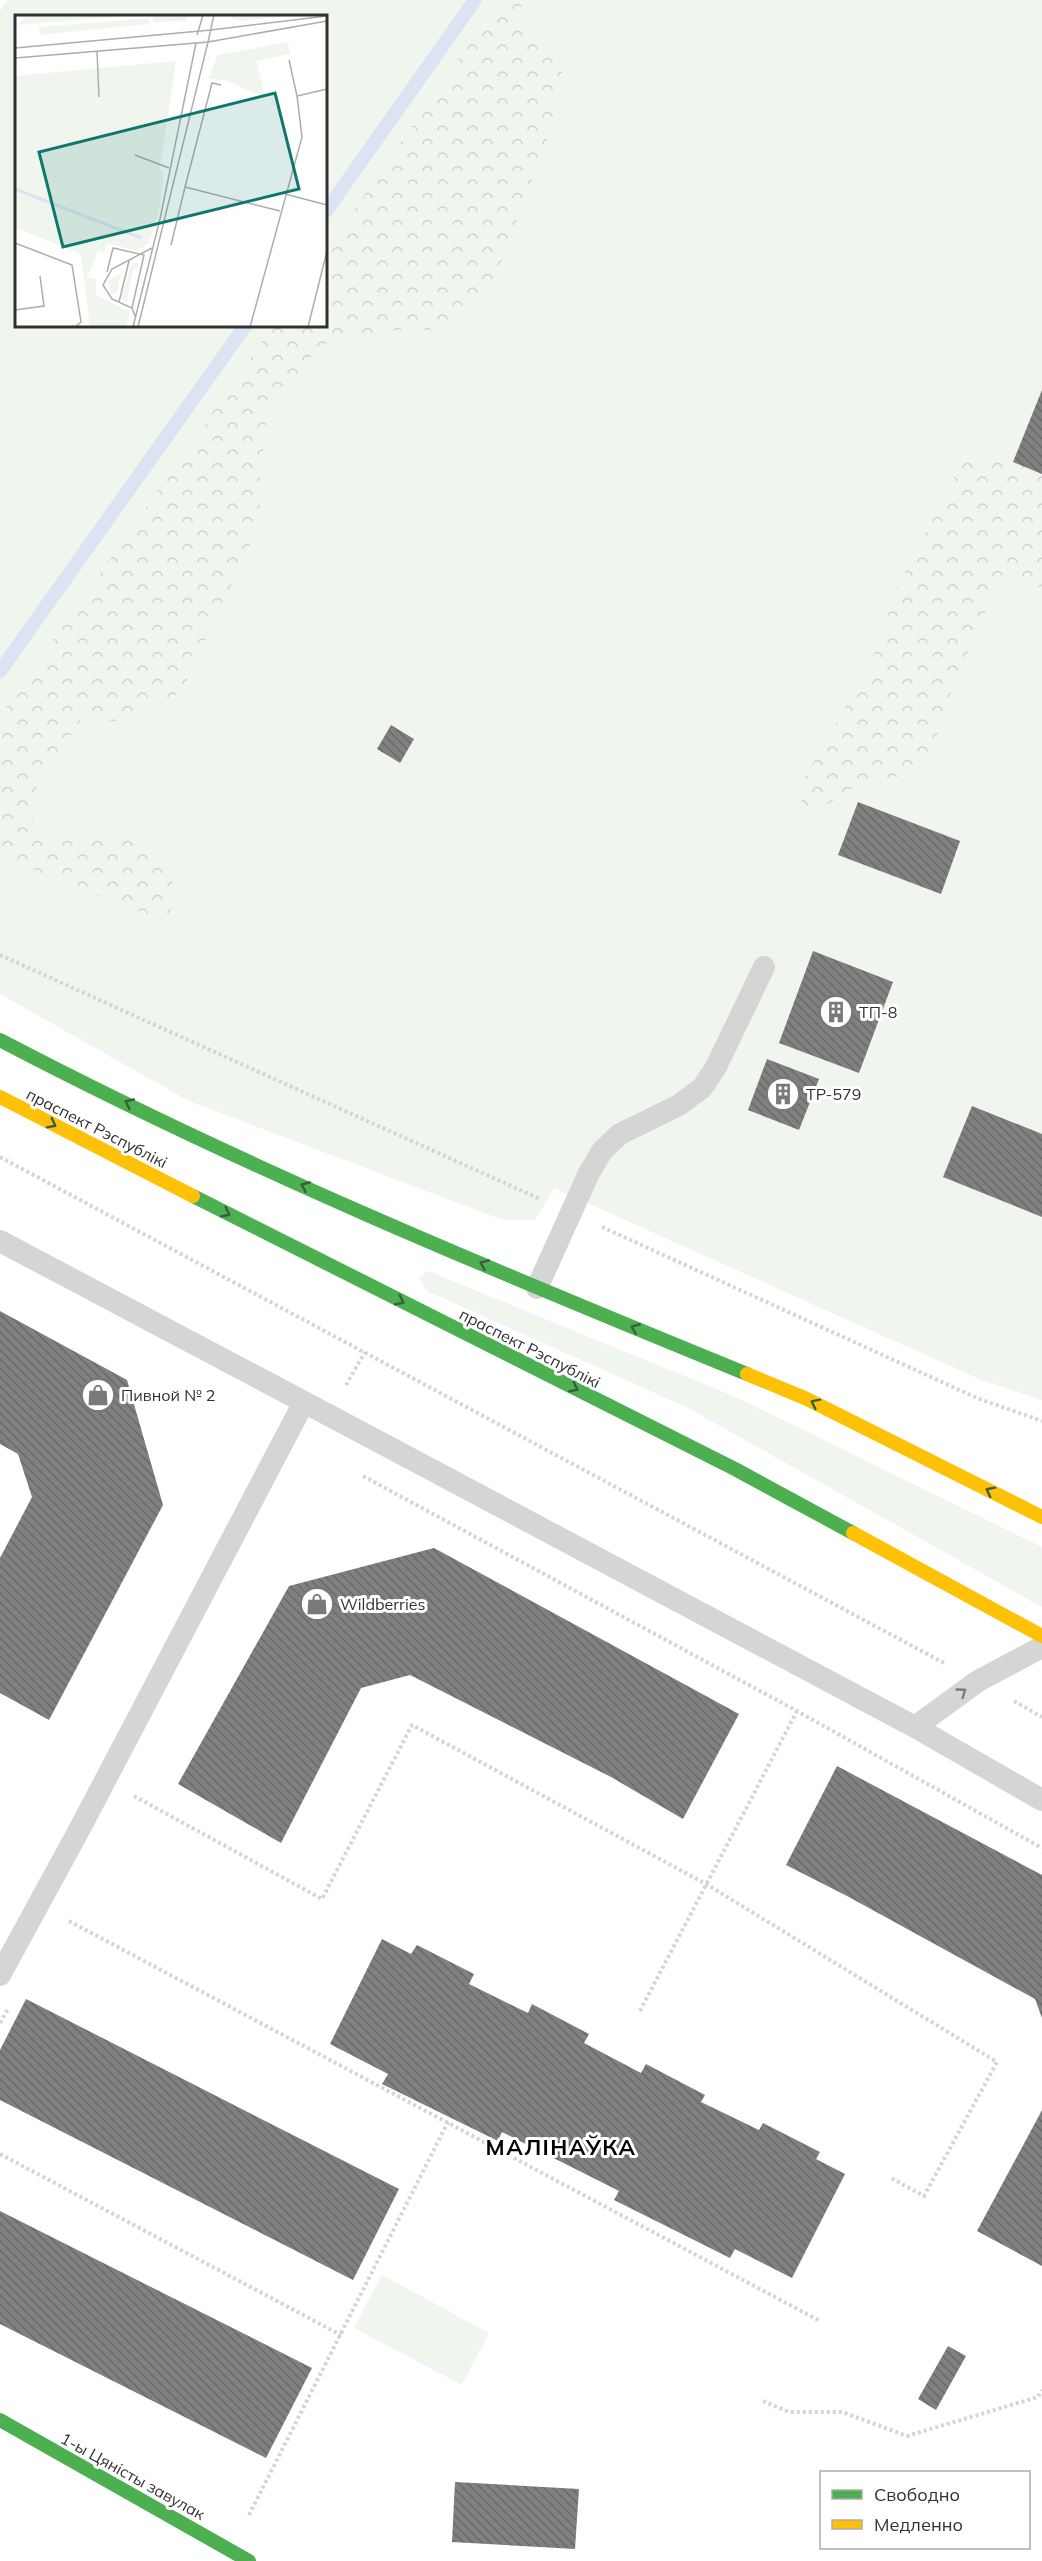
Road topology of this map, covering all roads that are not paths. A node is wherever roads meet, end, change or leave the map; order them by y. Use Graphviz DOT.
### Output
graph roads {
  1 [pos="764,967"];
  2 [pos="0,1040"];
  3 [pos="0,1097"];
  4 [pos="0,1241"];
  5 [pos="537,1288"];
  6 [pos="304,1402"];
  7 [pos="1042,1517"];
  8 [pos="1042,1636"];
  9 [pos="1042,1647"];
  10 [pos="915,1727"];
  11 [pos="1042,1800"];
  12 [pos="0,1975"];
  13 [pos="0,2420"];
  14 [pos="249,2561"];
  1 -- 5 [label="lane"];
  5 -- 2 [label="main road, праспект Рэспублікі, one-way"];
  3 -- 8 [label="main road, праспект Рэспублікі, one-way"];
  4 -- 6 [label="lane"];
  7 -- 5 [label="main road, праспект Рэспублікі, one-way"];
  6 -- 10 [label="lane"];
  6 -- 12 [label="lane"];
  10 -- 9 [label="lane, one-way"];
  10 -- 11 [label="lane"];
  13 -- 14 [label="main road, 1-ы Цяністы завулак"];
}
